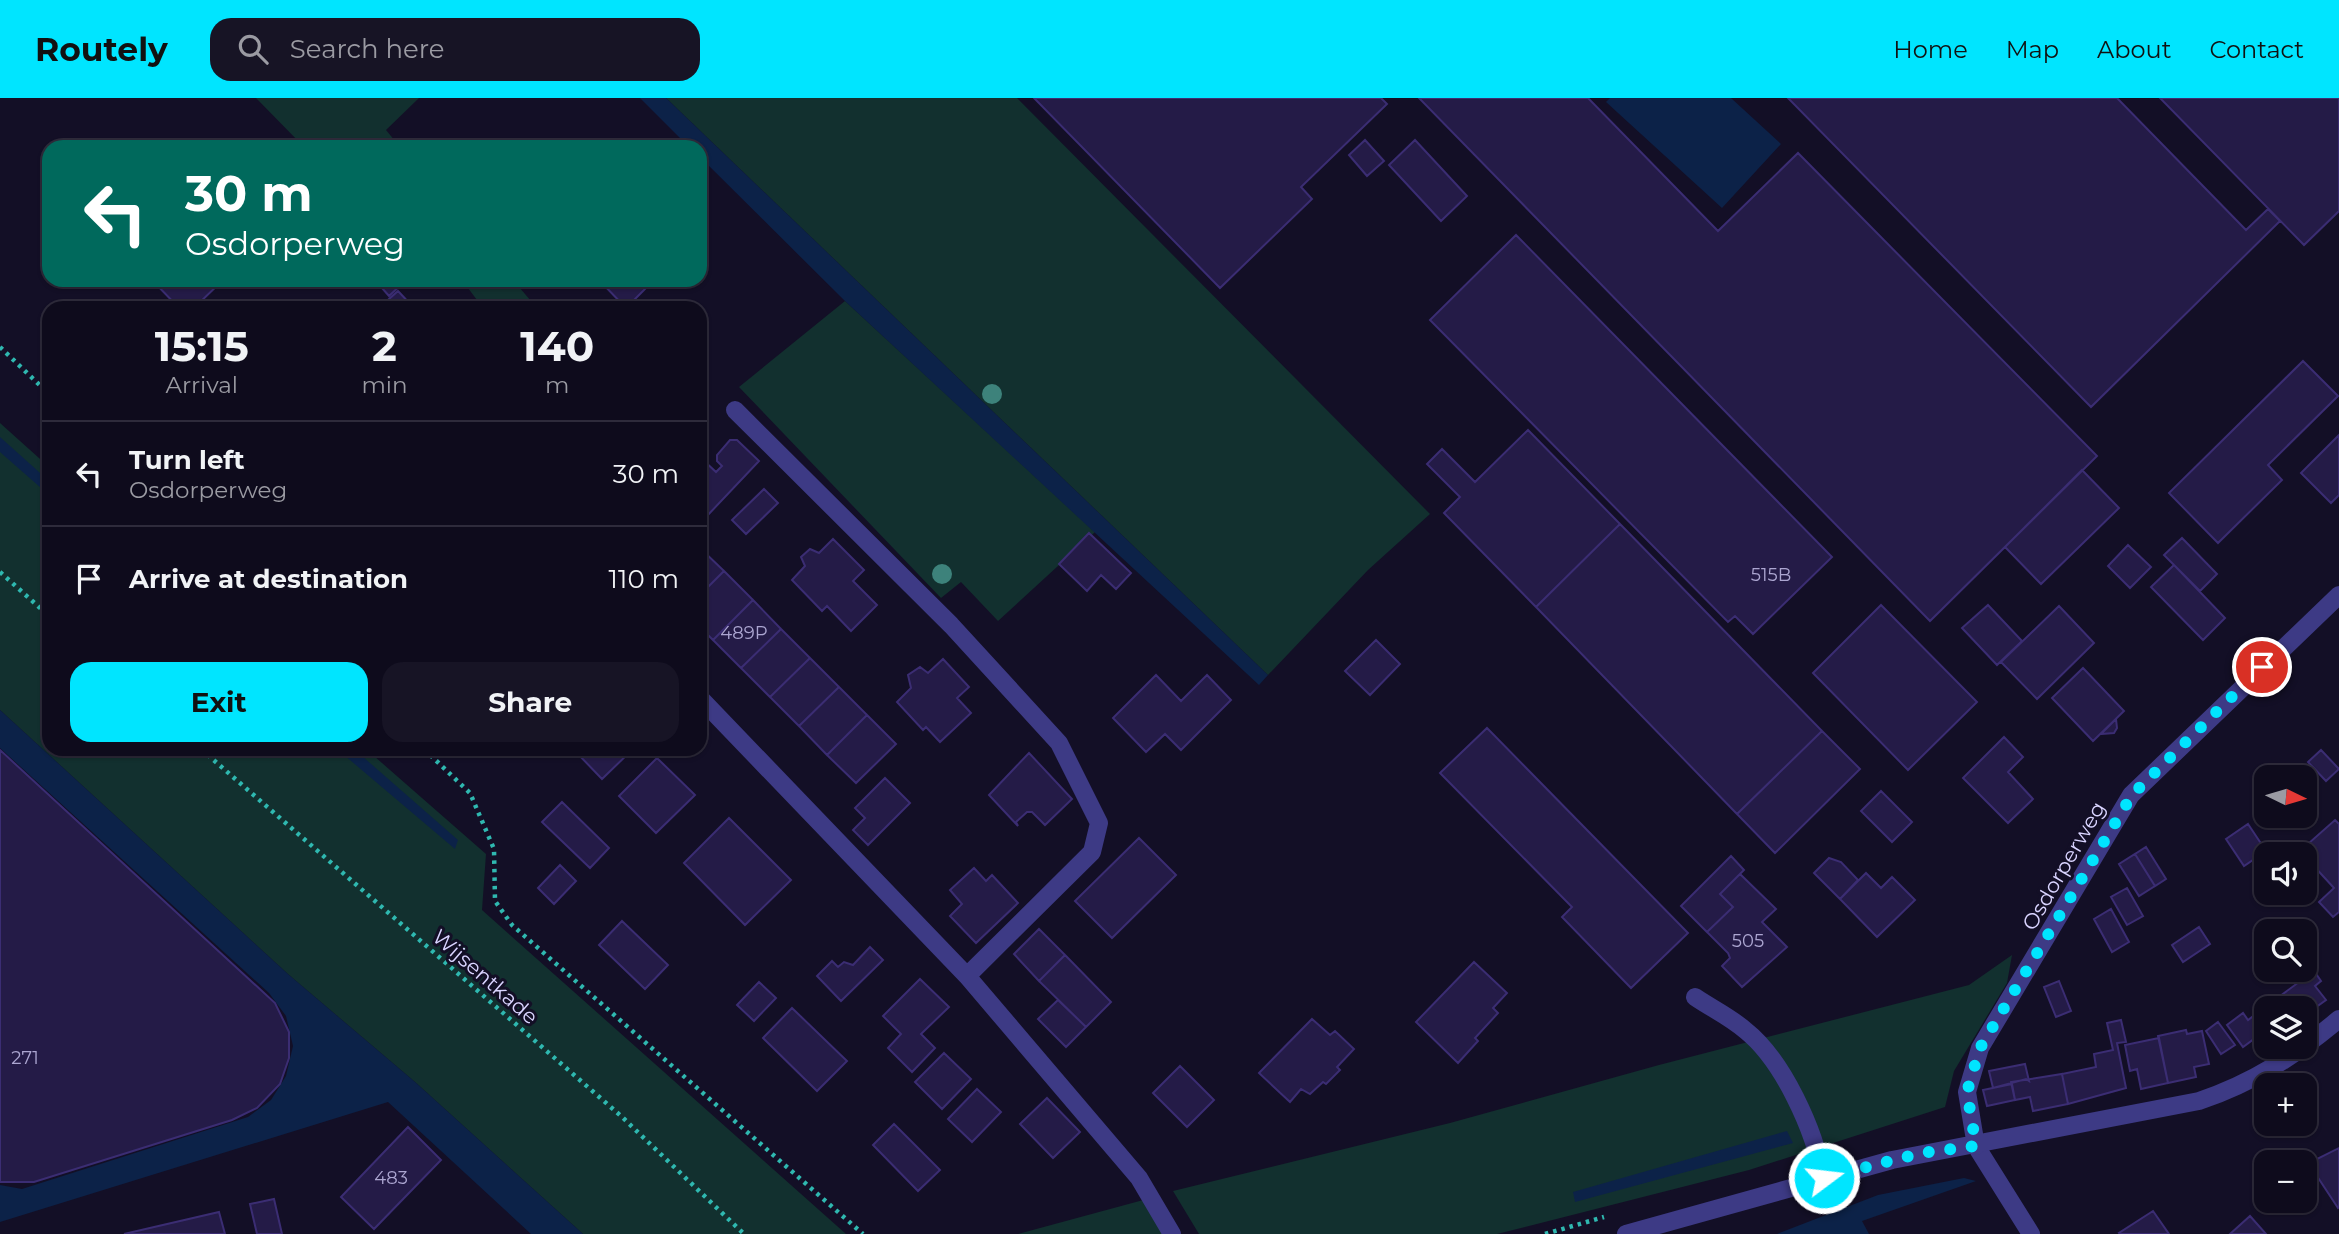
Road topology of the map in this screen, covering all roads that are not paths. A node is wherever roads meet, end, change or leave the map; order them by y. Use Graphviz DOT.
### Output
graph roads {
  1 [pos="735,410"];
  2 [pos="2339,594"];
  3 [pos="707,705"];
  4 [pos="967,976"];
  5 [pos="1695,997"];
  6 [pos="2339,1019"];
  7 [pos="1976,1146"];
  8 [pos="1824,1178"];
  9 [pos="1172,1234"];
  10 [pos="1626,1234"];
  11 [pos="2031,1234"];
  1 -- 4 [label="street"];
  2 -- 7 [label="street, Osdorperweg"];
  3 -- 4 [label="street"];
  4 -- 9 [label="street"];
  5 -- 8 [label="street"];
  6 -- 7 [label="street"];
  7 -- 8 [label="street"];
  7 -- 11 [label="street"];
  8 -- 10 [label="street"];
}
